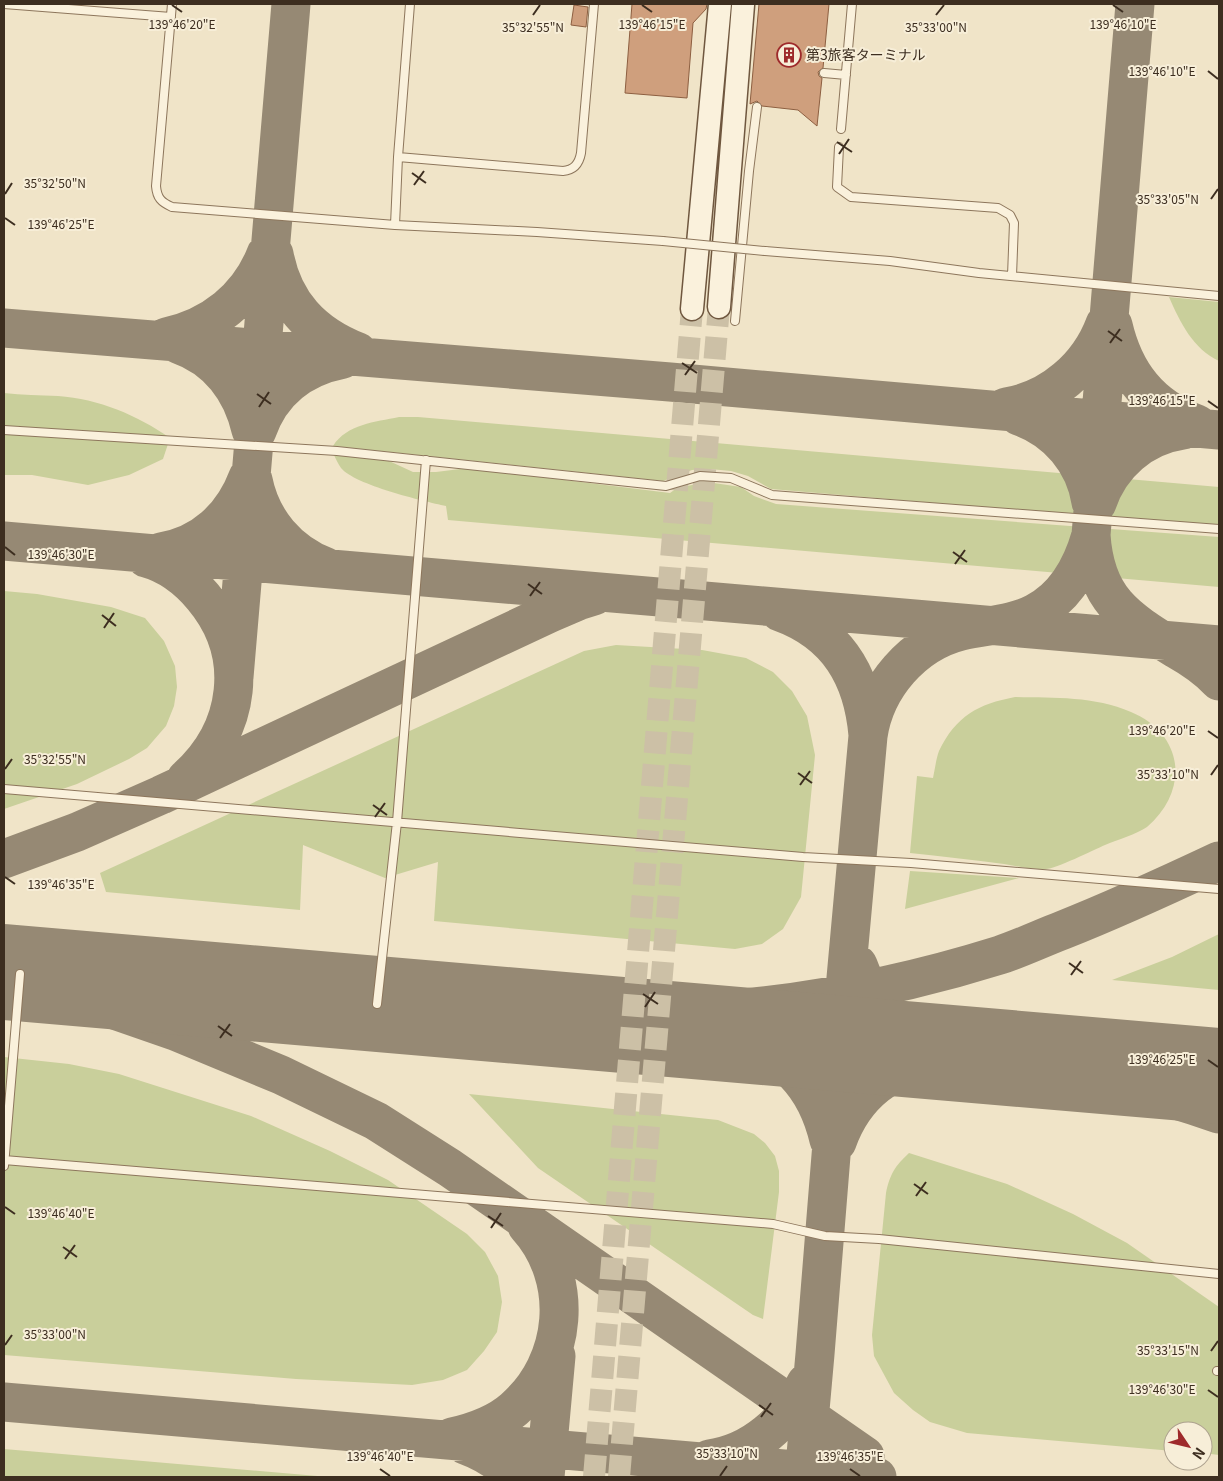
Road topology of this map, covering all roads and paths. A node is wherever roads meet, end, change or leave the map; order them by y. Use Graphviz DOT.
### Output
graph roads {
  1 [pos="4,4"];
  2 [pos="172,4"];
  3 [pos="410,4"];
  4 [pos="594,4"];
  5 [pos="720,4"];
  6 [pos="852,4"];
  7 [pos="743,5"];
  8 [pos="171,17"];
  9 [pos="824,73"];
  10 [pos="846,75"];
  11 [pos="757,107"];
  12 [pos="841,129"];
  13 [pos="839,147"];
  14 [pos="398,157"];
  15 [pos="395,225"];
  16 [pos="1012,276"];
  17 [pos="1219,296"];
  18 [pos="692,309"];
  19 [pos="727,314"];
  20 [pos="4,430"];
  21 [pos="426,460"];
  22 [pos="1219,529"];
  23 [pos="4,789"];
  24 [pos="397,822"];
  25 [pos="1219,889"];
  26 [pos="20,974"];
  27 [pos="377,1004"];
  28 [pos="4,1160"];
  29 [pos="4,1166"];
  30 [pos="1219,1274"];
  1 -- 8 [label="lane"];
  2 -- 8 [label="lane"];
  3 -- 14 [label="lane"];
  4 -- 14 [label="lane"];
  5 -- 18 [label="street"];
  6 -- 10 [label="lane"];
  7 -- 19 [label="street"];
  8 -- 15 [label="lane"];
  9 -- 10 [label="lane"];
  10 -- 12 [label="lane"];
  11 -- 19 [label="lane"];
  13 -- 16 [label="lane"];
  14 -- 15 [label="lane"];
  15 -- 16 [label="lane, bridge"];
  16 -- 17 [label="lane"];
  20 -- 21 [label="lane"];
  21 -- 22 [label="lane"];
  21 -- 24 [label="lane"];
  23 -- 24 [label="lane"];
  24 -- 25 [label="lane"];
  24 -- 27 [label="lane"];
  26 -- 28 [label="lane"];
  28 -- 29 [label="lane"];
  28 -- 30 [label="lane"];
}
